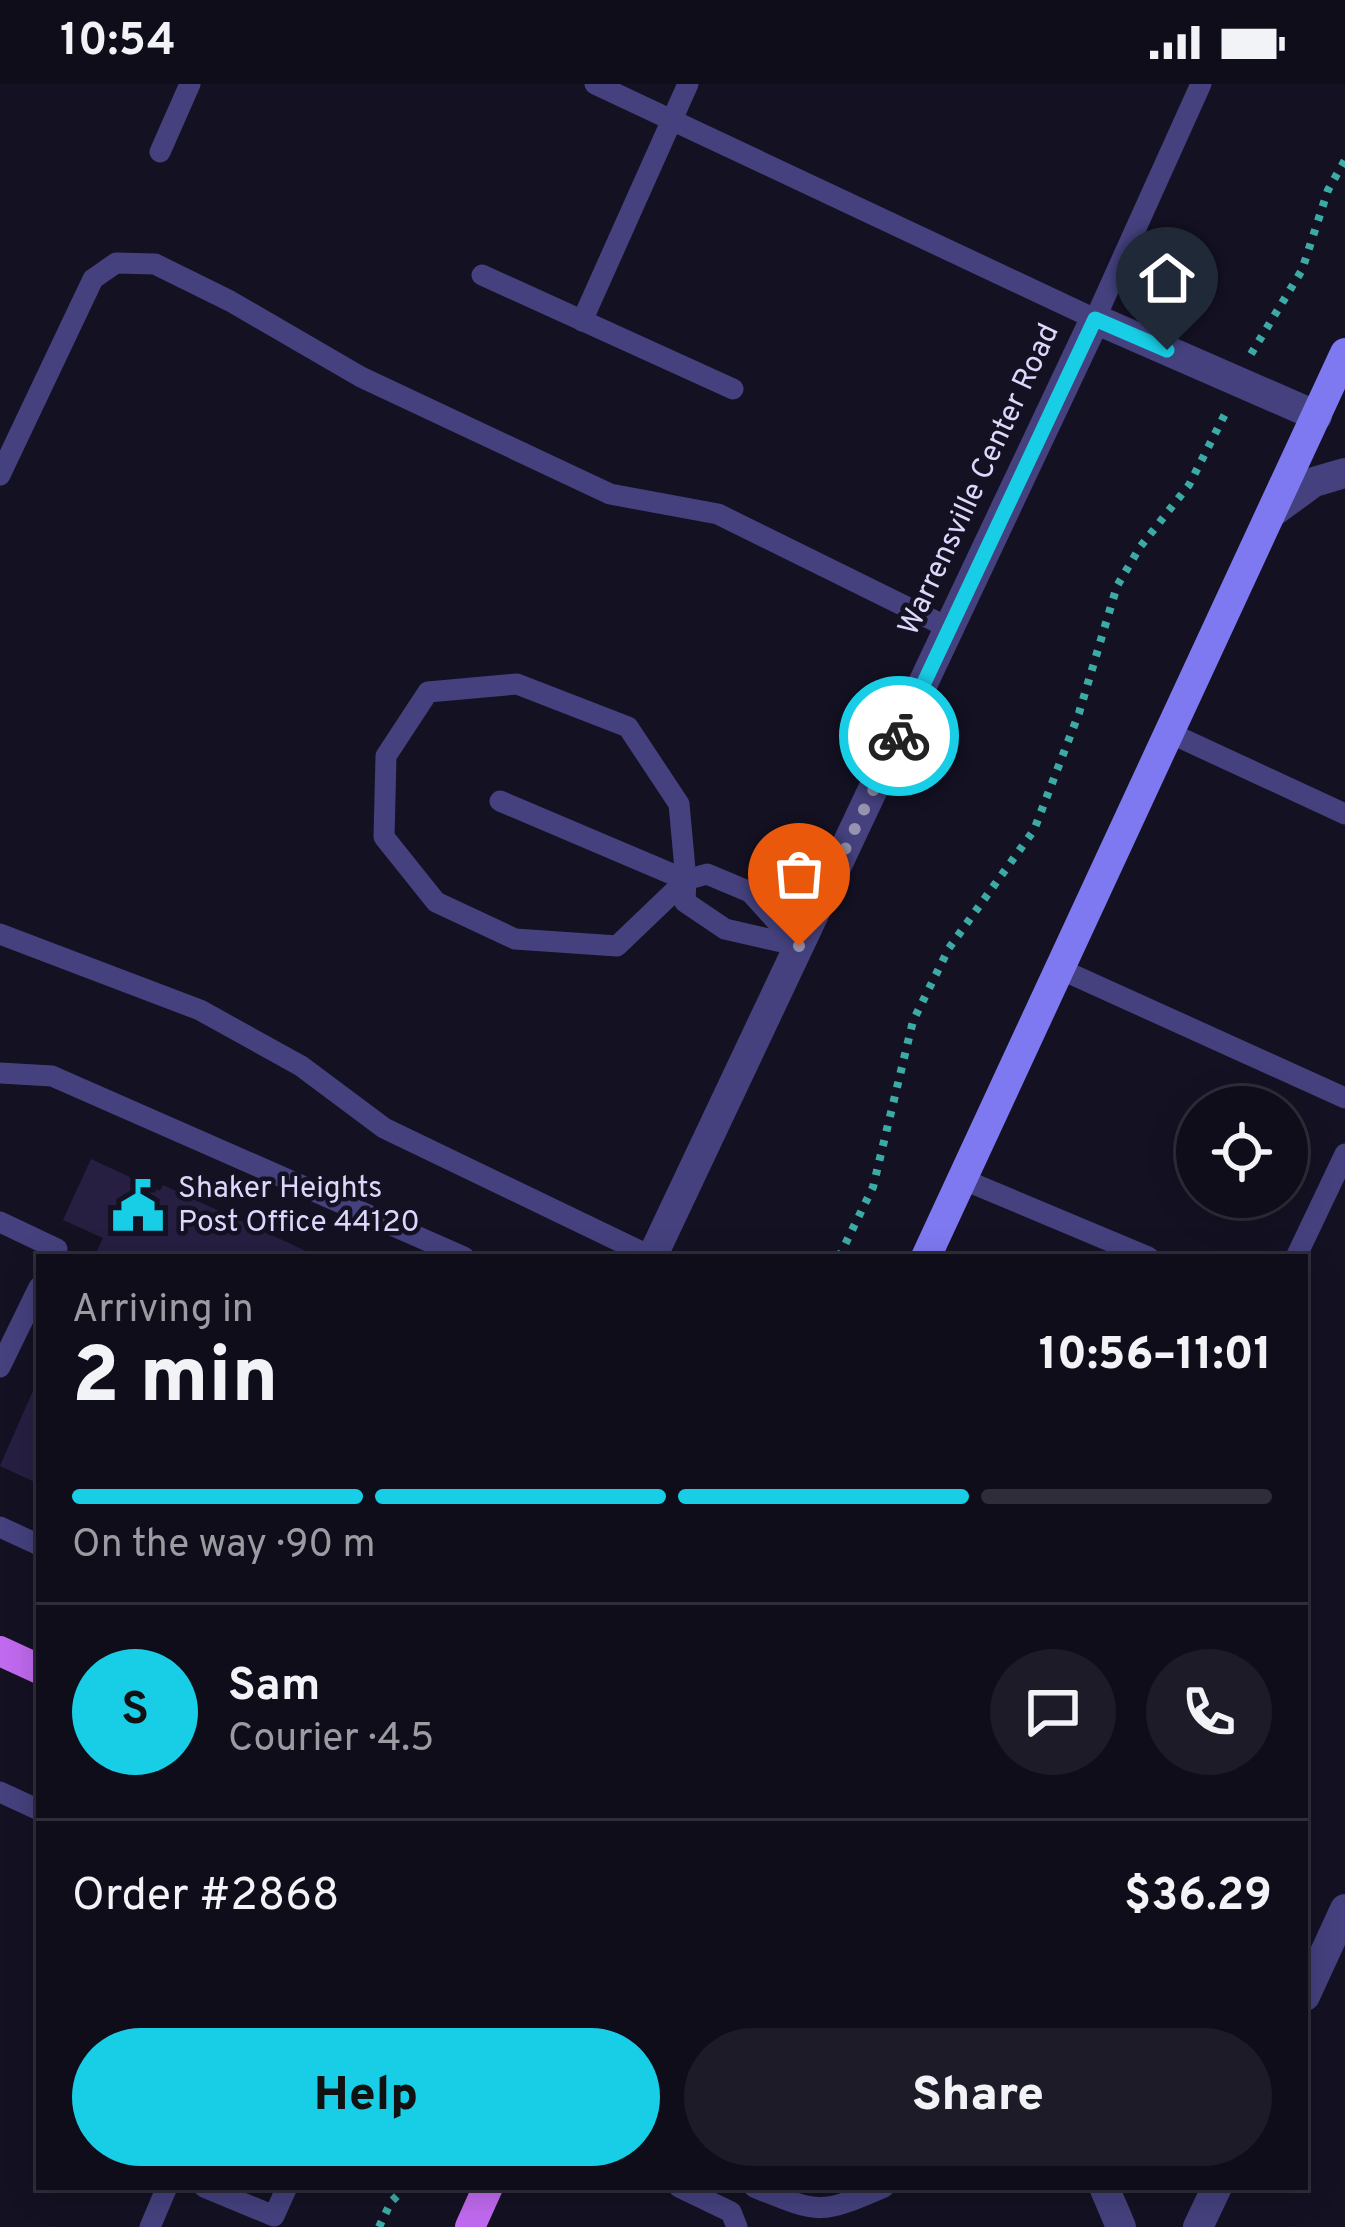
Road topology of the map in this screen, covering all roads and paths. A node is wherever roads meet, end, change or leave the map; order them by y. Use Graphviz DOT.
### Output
graph roads {
  1 [pos="190,84"];
  2 [pos="595,84"];
  3 [pos="688,84"];
  4 [pos="1201,84"];
  5 [pos="671,121"];
  6 [pos="160,152"];
  7 [pos="1345,160"];
  8 [pos="482,275"];
  9 [pos="1095,319"];
  10 [pos="582,321"];
  11 [pos="1252,351"];
  12 [pos="1345,353"];
  13 [pos="733,389"];
  14 [pos="1317,416"];
  15 [pos="1219,427"];
  16 [pos="1345,473"];
  17 [pos="0,475"];
  18 [pos="1273,512"];
  19 [pos="950,628"];
  20 [pos="1170,733"];
  21 [pos="500,801"];
  22 [pos="1345,814"];
  23 [pos="686,880"];
  24 [pos="0,934"];
  25 [pos="799,946"];
  26 [pos="1060,970"];
  27 [pos="0,1073"];
  28 [pos="1345,1098"];
  29 [pos="1345,1154"];
  30 [pos="962,1179"];
  31 [pos="0,1222"];
  32 [pos="54,1254"];
  33 [pos="457,1254"];
  34 [pos="646,1254"];
  35 [pos="653,1254"];
  36 [pos="839,1254"];
  37 [pos="927,1254"];
  38 [pos="1141,1254"];
  39 [pos="1297,1254"];
  40 [pos="36,1293"];
  41 [pos="0,1367"];
  42 [pos="0,1527"];
  43 [pos="36,1545"];
  44 [pos="0,1651"];
  45 [pos="36,1668"];
  46 [pos="0,1792"];
  47 [pos="36,1809"];
  48 [pos="1345,1910"];
  49 [pos="1308,1990"];
  50 [pos="165,2190"];
  51 [pos="211,2190"];
  52 [pos="286,2190"];
  53 [pos="403,2190"];
  54 [pos="487,2190"];
  55 [pos="685,2190"];
  56 [pos="761,2190"];
  57 [pos="877,2190"];
  58 [pos="1105,2190"];
  59 [pos="1215,2190"];
  60 [pos="150,2227"];
  61 [pos="379,2227"];
  62 [pos="470,2227"];
  63 [pos="737,2227"];
  64 [pos="1121,2227"];
  65 [pos="1198,2227"];
  1 -- 6 [label="lane"];
  2 -- 5 [label="lane"];
  3 -- 5 [label="lane"];
  4 -- 9 [label="lane"];
  5 -- 9 [label="lane"];
  5 -- 10 [label="lane"];
  7 -- 11 [label="path"];
  8 -- 10 [label="lane"];
  9 -- 14 [label="street"];
  9 -- 19 [label="street, Warrensville Center Road"];
  10 -- 13 [label="lane"];
  12 -- 14 [label="main road"];
  14 -- 18 [label="main road"];
  15 -- 36 [label="path"];
  16 -- 18 [label="street"];
  17 -- 19 [label="lane"];
  18 -- 20 [label="main road"];
  19 -- 25 [label="street, Warrensville Center Road"];
  20 -- 22 [label="lane"];
  20 -- 26 [label="main road"];
  21 -- 23 [label="lane"];
  23 -- 23 [label="lane"];
  23 -- 25 [label="lane"];
  23 -- 25 [label="lane"];
  24 -- 34 [label="lane"];
  25 -- 35 [label="street, Warrensville Center Road"];
  26 -- 28 [label="lane"];
  26 -- 30 [label="main road"];
  27 -- 33 [label="lane"];
  29 -- 39 [label="lane"];
  30 -- 37 [label="main road"];
  30 -- 38 [label="lane"];
  31 -- 32 [label="lane"];
  40 -- 41 [label="lane"];
  42 -- 43 [label="lane"];
  44 -- 45 [label="main road"];
  46 -- 47 [label="lane"];
  48 -- 49 [label="street"];
  50 -- 60 [label="lane"];
  51 -- 52 [label="lane"];
  53 -- 61 [label="path"];
  54 -- 62 [label="main road"];
  55 -- 63 [label="lane"];
  56 -- 57 [label="lane"];
  58 -- 64 [label="street"];
  59 -- 65 [label="street"];
}
